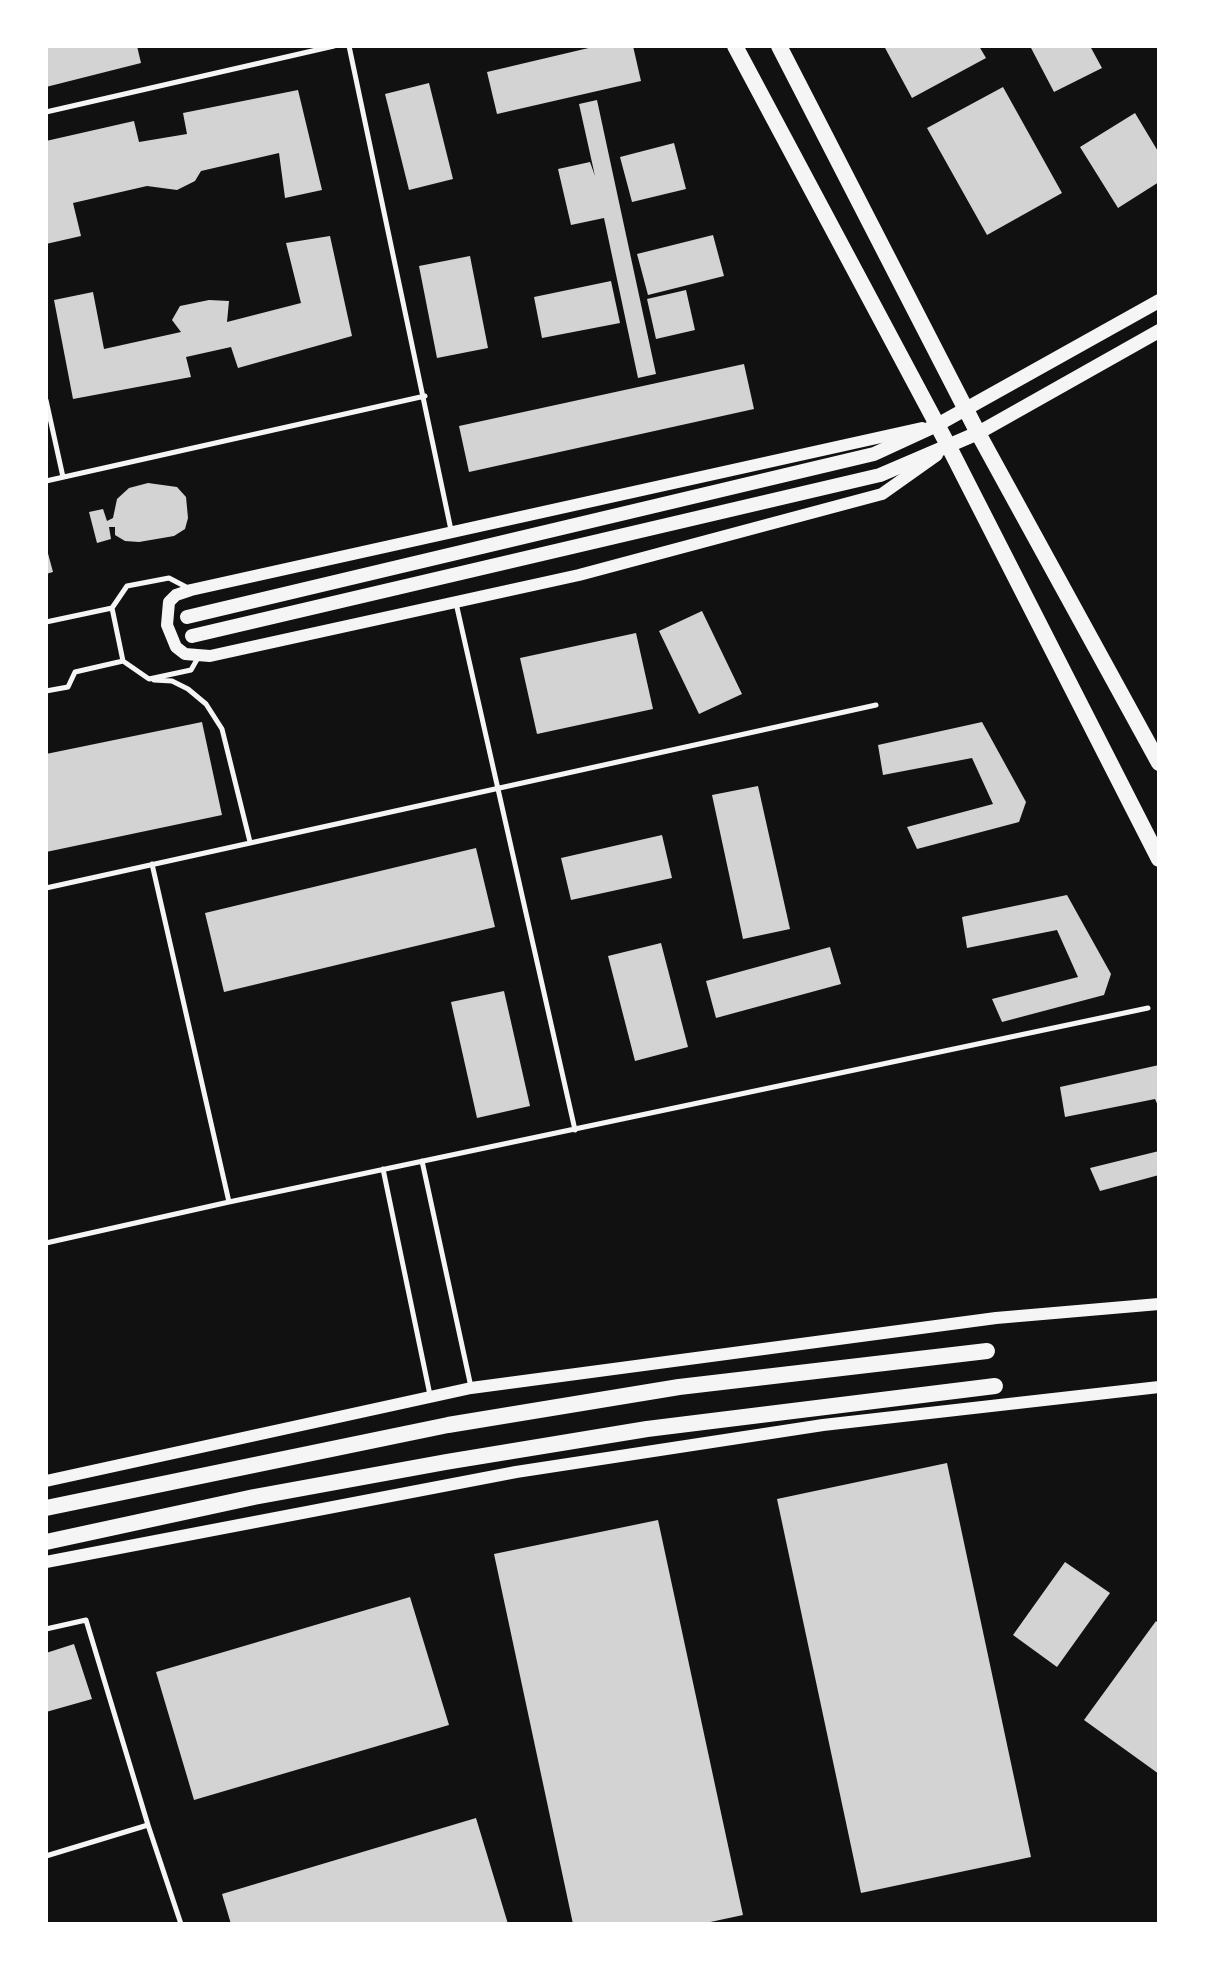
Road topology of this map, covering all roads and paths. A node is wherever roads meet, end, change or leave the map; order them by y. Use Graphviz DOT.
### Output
graph roads {
  1 [pos="334,46"];
  2 [pos="349,46"];
  3 [pos="735,46"];
  4 [pos="779,46"];
  5 [pos="46,112"];
  6 [pos="1159,301"];
  7 [pos="1159,331"];
  8 [pos="425,396"];
  9 [pos="46,400"];
  10 [pos="966,409"];
  11 [pos="937,425"];
  12 [pos="978,433"];
  13 [pos="949,447"];
  14 [pos="63,477"];
  15 [pos="46,481"];
  16 [pos="452,533"];
  17 [pos="191,590"];
  18 [pos="456,602"];
  19 [pos="112,608"];
  20 [pos="187,617"];
  21 [pos="46,622"];
  22 [pos="192,636"];
  23 [pos="199,656"];
  24 [pos="123,661"];
  25 [pos="149,679"];
  26 [pos="46,691"];
  27 [pos="876,705"];
  28 [pos="1159,763"];
  29 [pos="498,788"];
  30 [pos="250,843"];
  31 [pos="1159,859"];
  32 [pos="152,864"];
  33 [pos="46,888"];
  34 [pos="1148,1008"];
  35 [pos="575,1130"];
  36 [pos="422,1161"];
  37 [pos="383,1169"];
  38 [pos="229,1202"];
  39 [pos="46,1243"];
  40 [pos="1159,1304"];
  41 [pos="987,1351"];
  42 [pos="995,1386"];
  43 [pos="1159,1387"];
  44 [pos="471,1388"];
  45 [pos="430,1395"];
  46 [pos="46,1481"];
  47 [pos="46,1508"];
  48 [pos="46,1542"];
  49 [pos="46,1562"];
  50 [pos="46,1629"];
  51 [pos="148,1825"];
  52 [pos="46,1856"];
  53 [pos="181,1924"];
  1 -- 5 [label="lane"];
  2 -- 8 [label="lane"];
  3 -- 11 [label="main road"];
  4 -- 10 [label="main road"];
  6 -- 10 [label="main road"];
  7 -- 12 [label="main road"];
  8 -- 14 [label="lane"];
  8 -- 16 [label="lane"];
  9 -- 14 [label="lane"];
  10 -- 11 [label="main road"];
  10 -- 12 [label="main road"];
  11 -- 13 [label="main road"];
  11 -- 16 [label="street"];
  11 -- 20 [label="main road"];
  12 -- 13 [label="main road"];
  12 -- 28 [label="main road"];
  13 -- 18 [label="street"];
  13 -- 22 [label="main road"];
  13 -- 31 [label="main road"];
  14 -- 15 [label="lane"];
  16 -- 17 [label="street"];
  17 -- 19 [label="lane"];
  17 -- 23 [label="street"];
  18 -- 23 [label="street"];
  18 -- 29 [label="lane"];
  19 -- 21 [label="lane"];
  19 -- 24 [label="lane"];
  23 -- 25 [label="lane"];
  24 -- 25 [label="lane"];
  24 -- 26 [label="lane"];
  25 -- 30 [label="lane"];
  27 -- 29 [label="lane"];
  29 -- 30 [label="lane"];
  29 -- 35 [label="lane"];
  30 -- 32 [label="lane"];
  32 -- 33 [label="lane"];
  32 -- 38 [label="lane"];
  34 -- 35 [label="lane"];
  35 -- 36 [label="lane"];
  36 -- 37 [label="lane"];
  36 -- 44 [label="lane"];
  37 -- 38 [label="lane"];
  37 -- 45 [label="lane"];
  38 -- 39 [label="lane"];
  40 -- 44 [label="street"];
  41 -- 47 [label="main road"];
  42 -- 48 [label="main road"];
  43 -- 49 [label="street"];
  44 -- 45 [label="street"];
  45 -- 46 [label="street"];
  50 -- 51 [label="lane"];
  51 -- 52 [label="lane"];
  51 -- 53 [label="lane"];
}
